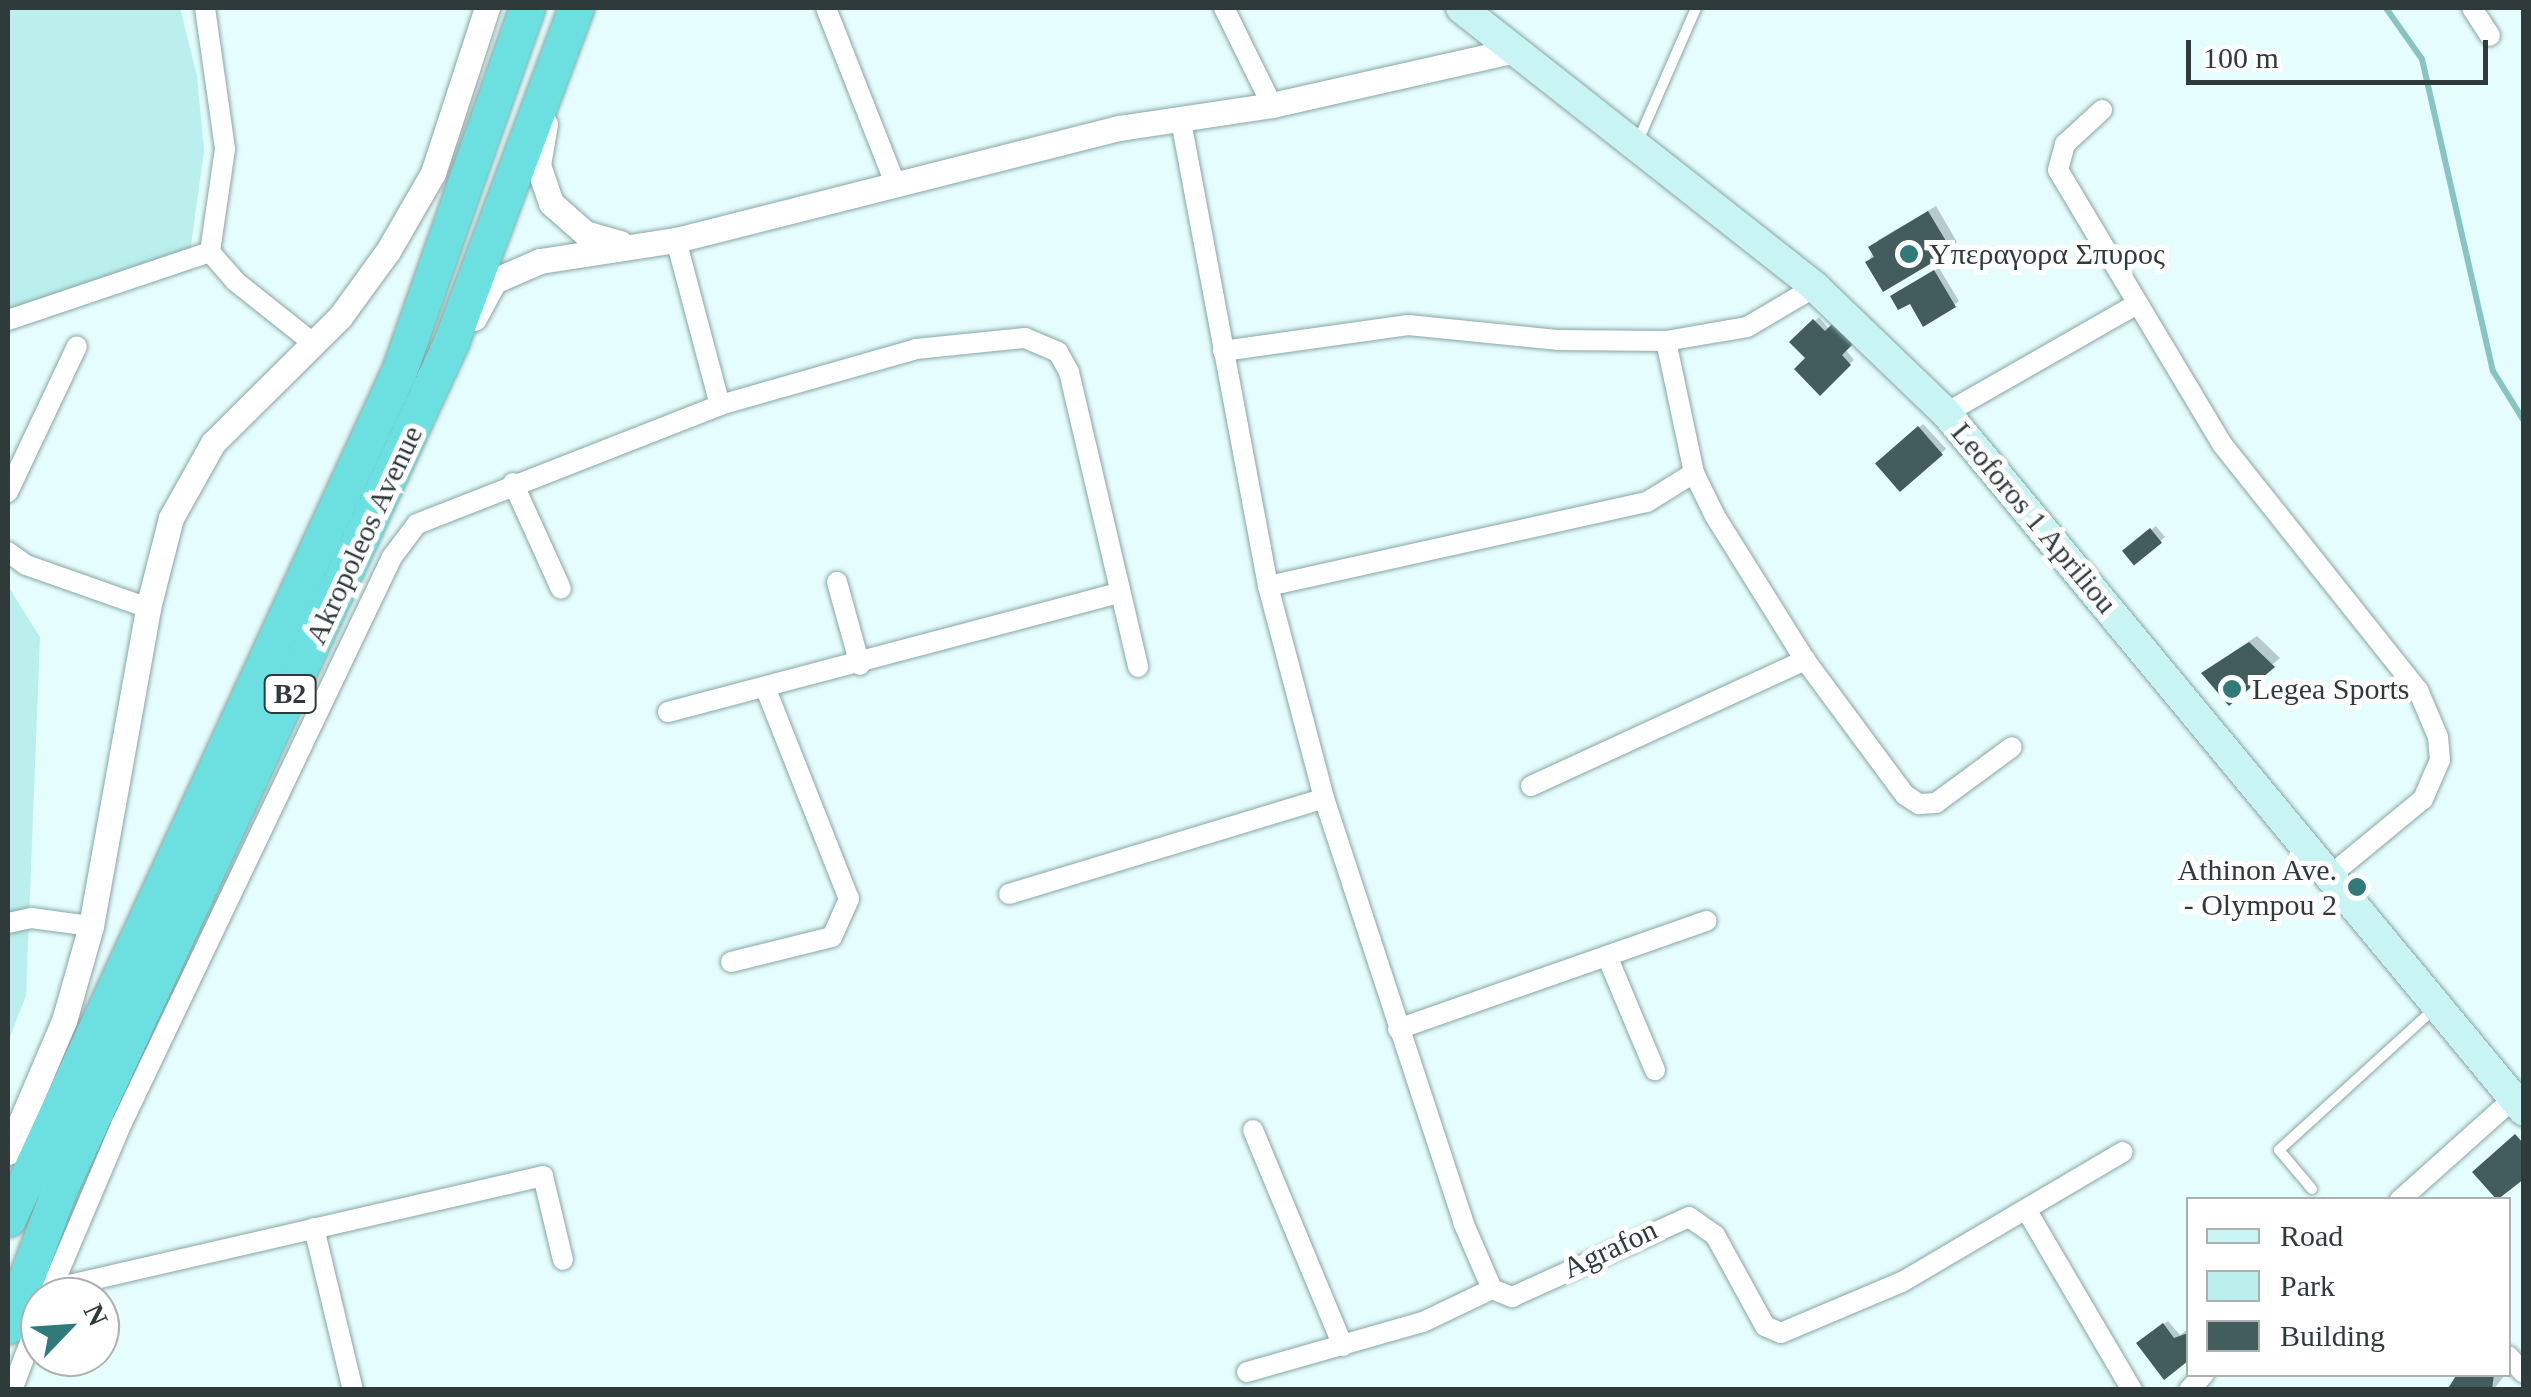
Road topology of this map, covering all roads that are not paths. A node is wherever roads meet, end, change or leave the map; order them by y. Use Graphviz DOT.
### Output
graph roads {
  1 [pos="205,8"];
  2 [pos="487,8"];
  3 [pos="527,8"];
  4 [pos="576,8"];
  5 [pos="826,8"];
  6 [pos="1224,8"];
  7 [pos="1462,8"];
  8 [pos="1696,8"];
  9 [pos="2472,8"];
  10 [pos="2490,36"];
  11 [pos="1512,50"];
  12 [pos="561,56"];
  13 [pos="1272,105"];
  14 [pos="2102,110"];
  15 [pos="1181,121"];
  16 [pos="1636,146"];
  17 [pos="894,181"];
  18 [pos="676,240"];
  19 [pos="630,246"];
  20 [pos="210,252"];
  21 [pos="1815,286"];
  22 [pos="2135,306"];
  23 [pos="8,320"];
  24 [pos="1666,341"];
  25 [pos="313,342"];
  26 [pos="77,346"];
  27 [pos="1222,351"];
  28 [pos="720,405"];
  29 [pos="1946,413"];
  30 [pos="408,440"];
  31 [pos="1694,473"];
  32 [pos="514,484"];
  33 [pos="8,492"];
  34 [pos="8,552"];
  35 [pos="837,582"];
  36 [pos="1268,586"];
  37 [pos="561,590"];
  38 [pos="1118,593"];
  39 [pos="148,608"];
  40 [pos="1805,660"];
  41 [pos="860,665"];
  42 [pos="1138,667"];
  43 [pos="766,690"];
  44 [pos="668,712"];
  45 [pos="2012,747"];
  46 [pos="1531,786"];
  47 [pos="1324,798"];
  48 [pos="2326,879"];
  49 [pos="1009,894"];
  50 [pos="1707,922"];
  51 [pos="8,923"];
  52 [pos="92,926"];
  53 [pos="1607,956"];
  54 [pos="730,962"];
  55 [pos="2434,1009"];
  56 [pos="1398,1029"];
  57 [pos="1655,1070"];
  58 [pos="2518,1106"];
  59 [pos="1253,1130"];
  60 [pos="8,1152"];
  61 [pos="2123,1152"];
  62 [pos="2312,1189"];
  63 [pos="2404,1197"];
  64 [pos="2027,1211"];
  65 [pos="8,1220"];
  66 [pos="314,1228"];
  67 [pos="563,1260"];
  68 [pos="57,1277"];
  69 [pos="115,1277"];
  70 [pos="1492,1288"];
  71 [pos="8,1326"];
  72 [pos="1343,1346"];
  73 [pos="1247,1372"];
  74 [pos="353,1390"];
  75 [pos="2132,1390"];
  1 -- 20 [label="street"];
  2 -- 25 [label="street"];
  3 -- 65 [label="highway, Akropoleos Avenue / B2"];
  4 -- 12 [label="highway, Akropoleos Avenue / B2"];
  5 -- 17 [label="street"];
  6 -- 13 [label="street"];
  7 -- 11 [label="main road, Leoforos 1 Apriliou"];
  8 -- 16 [label="lane"];
  9 -- 10 [label="street"];
  11 -- 13 [label="street"];
  11 -- 16 [label="main road, Leoforos 1 Apriliou"];
  12 -- 19 [label="street"];
  12 -- 30 [label="highway, Akropoleos Avenue / B2"];
  13 -- 15 [label="street"];
  14 -- 22 [label="street"];
  15 -- 17 [label="street"];
  15 -- 27 [label="street"];
  16 -- 21 [label="main road, Leoforos 1 Apriliou"];
  17 -- 18 [label="street"];
  18 -- 19 [label="street"];
  18 -- 28 [label="street"];
  19 -- 30 [label="street"];
  20 -- 23 [label="street"];
  20 -- 25 [label="street"];
  21 -- 24 [label="street"];
  21 -- 29 [label="main road, Leoforos 1 Apriliou"];
  22 -- 29 [label="street"];
  22 -- 48 [label="street"];
  24 -- 27 [label="street"];
  24 -- 31 [label="street"];
  25 -- 39 [label="street"];
  26 -- 33 [label="street"];
  27 -- 36 [label="street"];
  28 -- 32 [label="street"];
  28 -- 38 [label="street"];
  29 -- 48 [label="main road, Leoforos 1 Apriliou"];
  30 -- 71 [label="highway, Akropoleos Avenue / B2"];
  31 -- 36 [label="street"];
  31 -- 40 [label="street"];
  32 -- 37 [label="street"];
  32 -- 68 [label="street"];
  34 -- 39 [label="street"];
  35 -- 41 [label="street"];
  36 -- 47 [label="street"];
  38 -- 41 [label="street"];
  38 -- 42 [label="street"];
  39 -- 52 [label="street"];
  40 -- 45 [label="street"];
  40 -- 46 [label="street"];
  41 -- 43 [label="street"];
  43 -- 44 [label="street"];
  43 -- 54 [label="street"];
  47 -- 49 [label="street"];
  47 -- 56 [label="street"];
  48 -- 55 [label="main road, Leoforos 1 Apriliou"];
  50 -- 53 [label="street"];
  51 -- 52 [label="street"];
  52 -- 60 [label="street"];
  53 -- 56 [label="street"];
  53 -- 57 [label="street"];
  55 -- 58 [label="main road, Leoforos 1 Apriliou"];
  55 -- 62 [label="lane"];
  56 -- 70 [label="street"];
  58 -- 63 [label="street"];
  59 -- 72 [label="street"];
  61 -- 64 [label="street"];
  64 -- 70 [label="street, Agrafon"];
  64 -- 75 [label="street"];
  66 -- 67 [label="street"];
  66 -- 69 [label="street"];
  66 -- 74 [label="street"];
  70 -- 72 [label="street"];
  72 -- 73 [label="street"];
}
